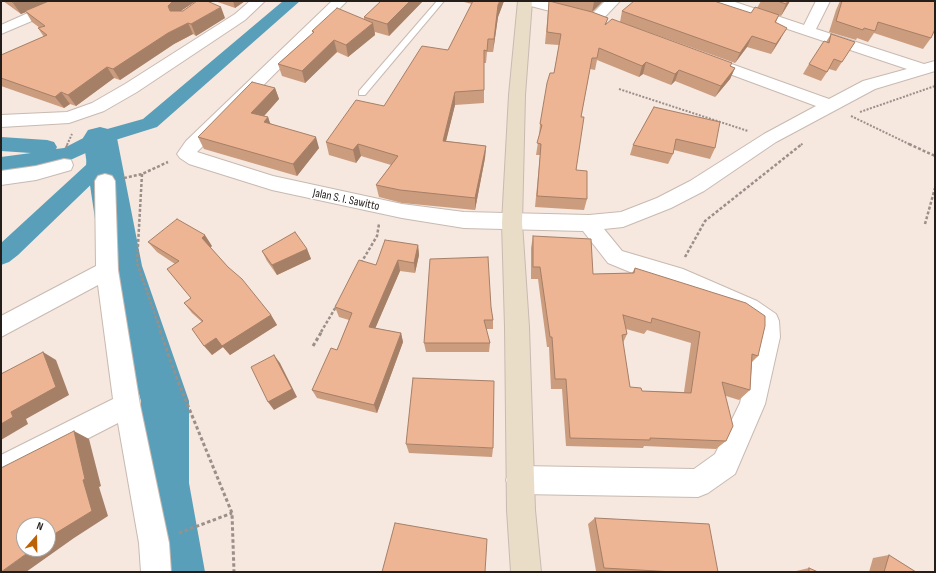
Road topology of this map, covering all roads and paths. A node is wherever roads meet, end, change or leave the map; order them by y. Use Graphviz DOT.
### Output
graph roads {
  1 [pos="67,1"];
  2 [pos="258,1"];
  3 [pos="340,1"];
  4 [pos="441,1"];
  5 [pos="527,1"];
  6 [pos="613,1"];
  7 [pos="718,1"];
  8 [pos="823,1"];
  9 [pos="595,19"];
  10 [pos="610,24"];
  11 [pos="1,30"];
  12 [pos="808,30"];
  13 [pos="690,54"];
  14 [pos="929,67"];
  15 [pos="935,86"];
  16 [pos="619,89"];
  17 [pos="362,93"];
  18 [pos="830,105"];
  19 [pos="81,113"];
  20 [pos="1,121"];
  21 [pos="770,138"];
  22 [pos="807,140"];
  23 [pos="186,154"];
  24 [pos="935,156"];
  25 [pos="64,165"];
  26 [pos="142,174"];
  27 [pos="136,175"];
  28 [pos="1,178"];
  29 [pos="105,181"];
  30 [pos="935,188"];
  31 [pos="925,224"];
  32 [pos="512,232"];
  33 [pos="594,232"];
  34 [pos="377,236"];
  35 [pos="358,268"];
  36 [pos="107,270"];
  37 [pos="675,275"];
  38 [pos="339,301"];
  39 [pos="1,327"];
  40 [pos="313,346"];
  41 [pos="127,405"];
  42 [pos="1,469"];
  43 [pos="520,480"];
  44 [pos="232,513"];
  45 [pos="154,543"];
  46 [pos="156,572"];
  47 [pos="234,572"];
  48 [pos="526,572"];
  1 -- 11 [label="street"];
  2 -- 19 [label="street"];
  3 -- 23 [label="street"];
  4 -- 17 [label="lane"];
  5 -- 9 [label="street"];
  5 -- 32 [label="street"];
  6 -- 9 [label="street"];
  7 -- 12 [label="street"];
  8 -- 12 [label="street"];
  9 -- 10 [label="street"];
  12 -- 14 [label="street"];
  13 -- 18 [label="street"];
  14 -- 18 [label="street, Jalan S. I. Sawitto"];
  15 -- 24 [label="path"];
  16 -- 21 [label="path"];
  18 -- 21 [label="street, Jalan S. I. Sawitto"];
  19 -- 20 [label="street"];
  19 -- 25 [label="path"];
  21 -- 33 [label="street, Jalan S. I. Sawitto"];
  22 -- 37 [label="path"];
  23 -- 26 [label="path"];
  23 -- 32 [label="street, Jalan S. I. Sawitto"];
  25 -- 28 [label="street"];
  26 -- 27 [label="path"];
  26 -- 44 [label="path"];
  29 -- 36 [label="street"];
  30 -- 31 [label="path"];
  32 -- 33 [label="street, Jalan S. I. Sawitto"];
  32 -- 43 [label="street"];
  33 -- 37 [label="street"];
  34 -- 35 [label="path"];
  36 -- 39 [label="street"];
  36 -- 41 [label="street"];
  37 -- 43 [label="street"];
  38 -- 40 [label="path"];
  41 -- 42 [label="street"];
  41 -- 45 [label="street"];
  43 -- 48 [label="street"];
  44 -- 45 [label="path"];
  44 -- 47 [label="path"];
  45 -- 46 [label="street"];
}
